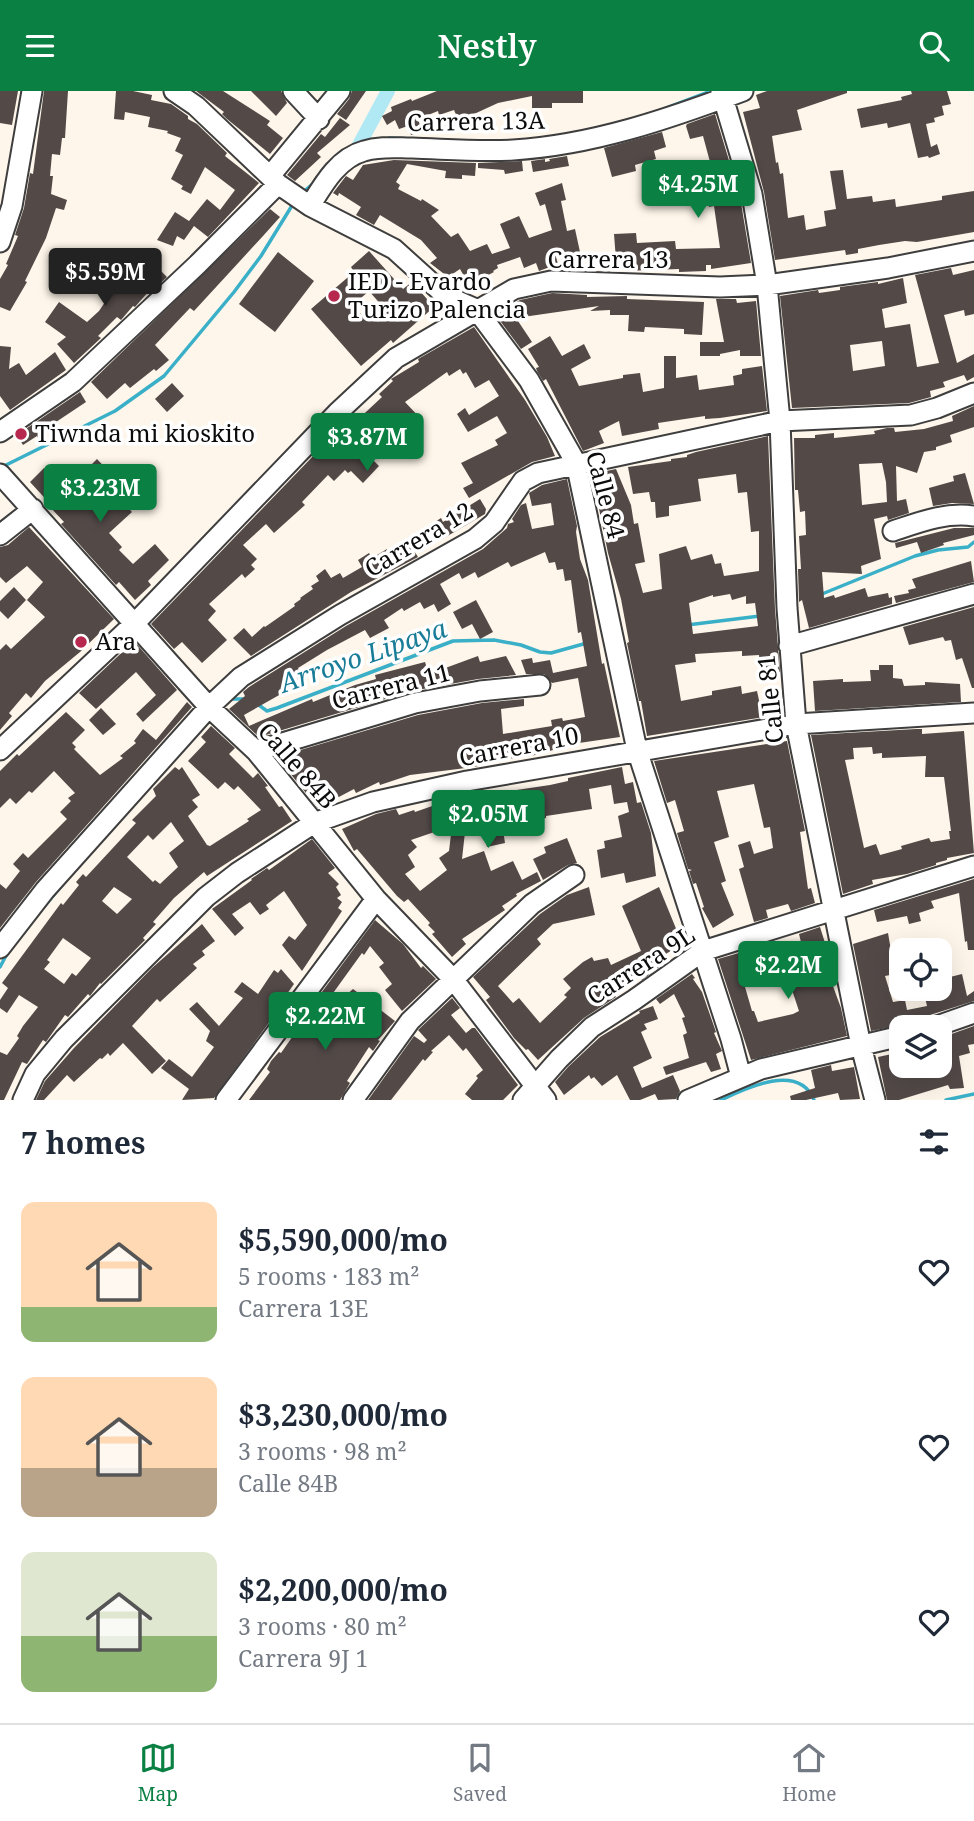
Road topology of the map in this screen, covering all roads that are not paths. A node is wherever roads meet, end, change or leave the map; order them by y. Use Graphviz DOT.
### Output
graph roads {
  1 [pos="32,91"];
  2 [pos="174,91"];
  3 [pos="293,91"];
  4 [pos="340,91"];
  5 [pos="743,91"];
  6 [pos="722,95"];
  7 [pos="319,119"];
  8 [pos="290,193"];
  9 [pos="0,242"];
  10 [pos="974,251"];
  11 [pos="767,285"];
  12 [pos="476,309"];
  13 [pos="974,393"];
  14 [pos="780,421"];
  15 [pos="0,432"];
  16 [pos="576,463"];
  17 [pos="3,476"];
  18 [pos="33,509"];
  19 [pos="974,516"];
  20 [pos="893,531"];
  21 [pos="0,535"];
  22 [pos="974,594"];
  23 [pos="134,624"];
  24 [pos="789,646"];
  25 [pos="540,685"];
  26 [pos="213,710"];
  27 [pos="974,713"];
  28 [pos="796,724"];
  29 [pos="0,750"];
  30 [pos="637,750"];
  31 [pos="256,751"];
  32 [pos="314,823"];
  33 [pos="974,866"];
  34 [pos="574,875"];
  35 [pos="376,899"];
  36 [pos="833,910"];
  37 [pos="0,948"];
  38 [pos="703,951"];
  39 [pos="453,979"];
  40 [pos="974,1013"];
  41 [pos="952,1021"];
  42 [pos="889,1039"];
  43 [pos="861,1046"];
  44 [pos="741,1077"];
  45 [pos="535,1095"];
  46 [pos="23,1100"];
  47 [pos="226,1100"];
  48 [pos="353,1100"];
  49 [pos="688,1100"];
  50 [pos="875,1100"];
  1 -- 9 [label="street"];
  2 -- 8 [label="street, Calle 84"];
  3 -- 7 [label="street"];
  4 -- 7 [label="street"];
  5 -- 6 [label="street, Carrera 13A"];
  6 -- 8 [label="street, Carrera 13A"];
  6 -- 11 [label="street, Calle 81"];
  7 -- 8 [label="street"];
  8 -- 12 [label="street, Calle 84"];
  8 -- 15 [label="street"];
  10 -- 11 [label="street, Carrera 13"];
  11 -- 12 [label="street, Carrera 13"];
  11 -- 14 [label="street, Calle 81"];
  12 -- 16 [label="street, Calle 84"];
  12 -- 23 [label="street, Carrera 13"];
  13 -- 14 [label="street, Carrera 12"];
  14 -- 16 [label="street, Carrera 12"];
  14 -- 24 [label="street, Calle 81"];
  16 -- 26 [label="street, Carrera 12"];
  16 -- 30 [label="street, Calle 84"];
  17 -- 18 [label="street, Calle 84B"];
  18 -- 21 [label="street"];
  18 -- 23 [label="street, Calle 84B"];
  19 -- 20 [label="street"];
  22 -- 24 [label="street"];
  23 -- 26 [label="street, Calle 84B"];
  23 -- 29 [label="street, Carrera 13"];
  24 -- 28 [label="street, Calle 81"];
  25 -- 31 [label="street, Carrera 11"];
  26 -- 31 [label="street, Calle 84B"];
  26 -- 37 [label="street, Carrera 12"];
  27 -- 28 [label="street, Carrera 10"];
  28 -- 30 [label="street, Carrera 10"];
  28 -- 36 [label="street, Calle 81"];
  30 -- 32 [label="street, Carrera 10"];
  30 -- 38 [label="street, Calle 84"];
  31 -- 32 [label="street, Calle 84B"];
  32 -- 35 [label="street, Calle 84B"];
  32 -- 46 [label="street, Carrera 10"];
  33 -- 36 [label="street, Carrera 9L"];
  34 -- 39 [label="street"];
  35 -- 39 [label="street, Calle 84B"];
  35 -- 47 [label="street"];
  36 -- 38 [label="street, Carrera 9L"];
  36 -- 43 [label="street, Calle 81"];
  38 -- 44 [label="street, Calle 84"];
  38 -- 45 [label="street, Carrera 9L"];
  39 -- 45 [label="street, Calle 84B"];
  39 -- 48 [label="street"];
  40 -- 41 [label="street"];
  42 -- 43 [label="street"];
  43 -- 44 [label="street"];
  43 -- 50 [label="street, Calle 81"];
  44 -- 49 [label="street"];
}
